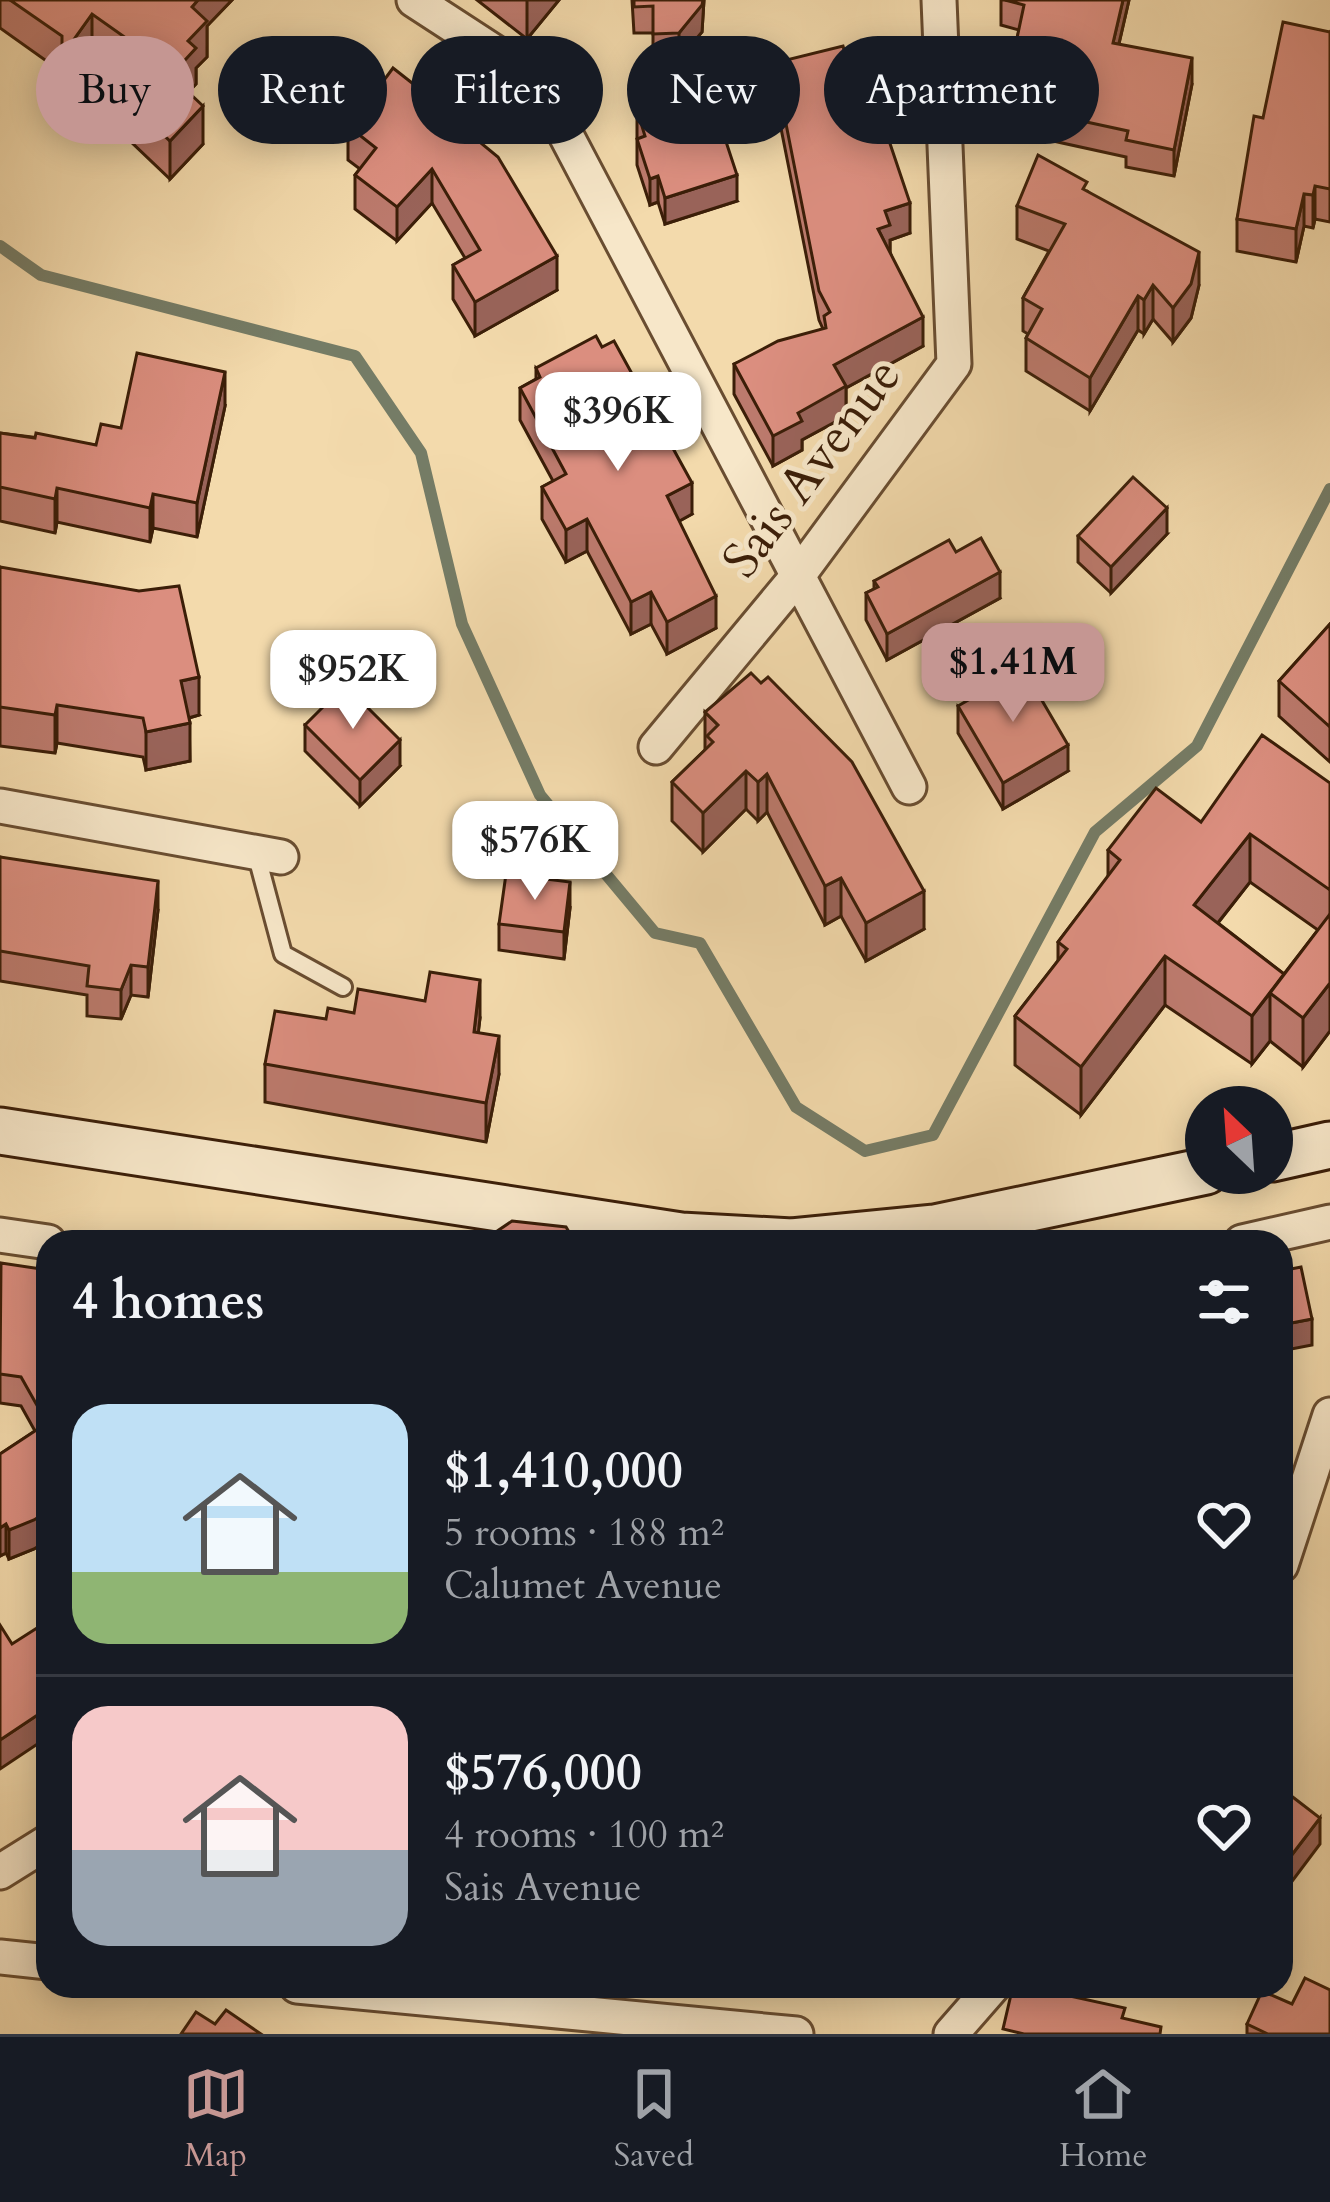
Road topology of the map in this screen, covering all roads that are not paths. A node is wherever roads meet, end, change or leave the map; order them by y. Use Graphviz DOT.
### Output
graph roads {
  1 [pos="414,0"];
  2 [pos="939,0"];
  3 [pos="797,577"];
  4 [pos="656,747"];
  5 [pos="909,787"];
  6 [pos="0,806"];
  7 [pos="268,855"];
  8 [pos="343,987"];
  9 [pos="0,1131"];
  10 [pos="1330,1145"];
  11 [pos="1293,1153"];
  12 [pos="1185,1176"];
  13 [pos="1330,1222"];
  14 [pos="642,1230"];
  15 [pos="915,1230"];
  16 [pos="1293,1230"];
  17 [pos="0,1235"];
  18 [pos="36,1240"];
  19 [pos="1330,1415"];
  20 [pos="1293,1528"];
  21 [pos="36,1850"];
  22 [pos="0,1872"];
  23 [pos="0,1958"];
  24 [pos="36,1961"];
  25 [pos="422,1998"];
  26 [pos="982,1998"];
  27 [pos="796,2034"];
  28 [pos="951,2034"];
  1 -- 3 [label="street"];
  2 -- 3 [label="street, Sais Avenue"];
  3 -- 4 [label="street, Sais Avenue"];
  3 -- 5 [label="street"];
  6 -- 7 [label="street"];
  7 -- 8 [label="lane"];
  9 -- 14 [label="main road"];
  10 -- 11 [label="main road"];
  12 -- 15 [label="main road"];
  13 -- 16 [label="street"];
  17 -- 18 [label="street"];
  19 -- 20 [label="street"];
  21 -- 22 [label="street"];
  23 -- 24 [label="street"];
  25 -- 27 [label="street"];
  26 -- 28 [label="street"];
}
